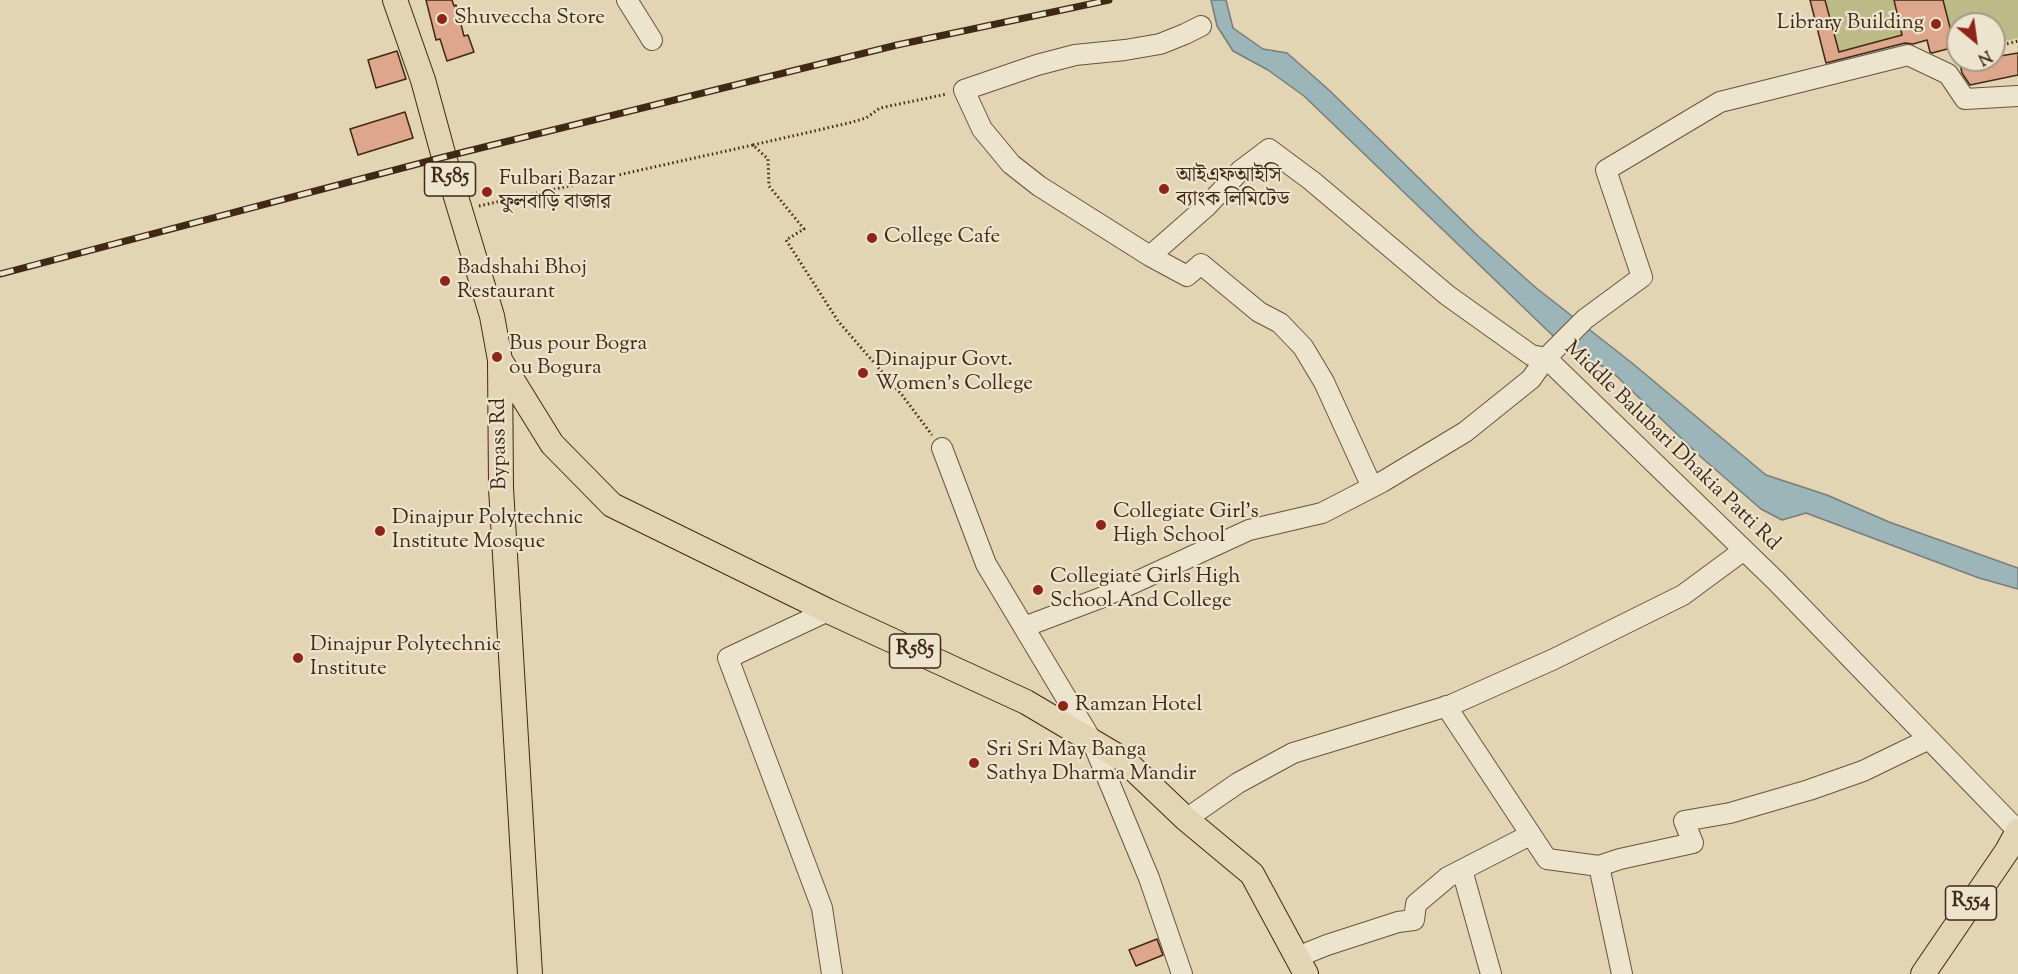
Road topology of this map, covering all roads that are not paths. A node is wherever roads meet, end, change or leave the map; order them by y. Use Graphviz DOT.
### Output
graph roads {
  1 [pos="395,0"];
  2 [pos="627,0"];
  3 [pos="1201,26"];
  4 [pos="652,40"];
  5 [pos="2018,96"];
  6 [pos="1150,256"];
  7 [pos="1546,358"];
  8 [pos="500,360"];
  9 [pos="942,448"];
  10 [pos="1372,487"];
  11 [pos="1744,550"];
  12 [pos="828,611"];
  13 [pos="1024,627"];
  14 [pos="1446,706"];
  15 [pos="1929,739"];
  16 [pos="1092,741"];
  17 [pos="1186,819"];
  18 [pos="2018,831"];
  19 [pos="1530,835"];
  20 [pos="1599,867"];
  21 [pos="1462,870"];
  22 [pos="1302,965"];
  23 [pos="531,974"];
  24 [pos="832,974"];
  25 [pos="1182,974"];
  26 [pos="1491,974"];
  27 [pos="1622,974"];
  28 [pos="1923,974"];
  1 -- 8 [label="main road, Bypass Rd / R585"];
  2 -- 4 [label="street"];
  3 -- 6 [label="street"];
  5 -- 7 [label="street"];
  6 -- 7 [label="street, Middle Balubari Dhakia Patti Rd"];
  6 -- 10 [label="street"];
  7 -- 10 [label="street"];
  7 -- 11 [label="street, Middle Balubari Dhakia Patti Rd"];
  8 -- 12 [label="main road, R585"];
  8 -- 23 [label="main road, Bypass Rd"];
  9 -- 13 [label="street"];
  10 -- 13 [label="street"];
  11 -- 14 [label="street"];
  11 -- 15 [label="street, Middle Balubari Dhakia Patti Rd"];
  12 -- 16 [label="main road, R585"];
  12 -- 24 [label="street"];
  13 -- 16 [label="street"];
  14 -- 17 [label="street"];
  14 -- 19 [label="street"];
  15 -- 18 [label="street, Middle Balubari Dhakia Patti Rd"];
  15 -- 20 [label="street"];
  16 -- 17 [label="main road, R585"];
  16 -- 25 [label="street"];
  17 -- 22 [label="main road, R585"];
  18 -- 28 [label="main road, R554"];
  19 -- 20 [label="street"];
  19 -- 21 [label="street"];
  20 -- 27 [label="street"];
  21 -- 22 [label="street"];
  21 -- 26 [label="street"];
}
